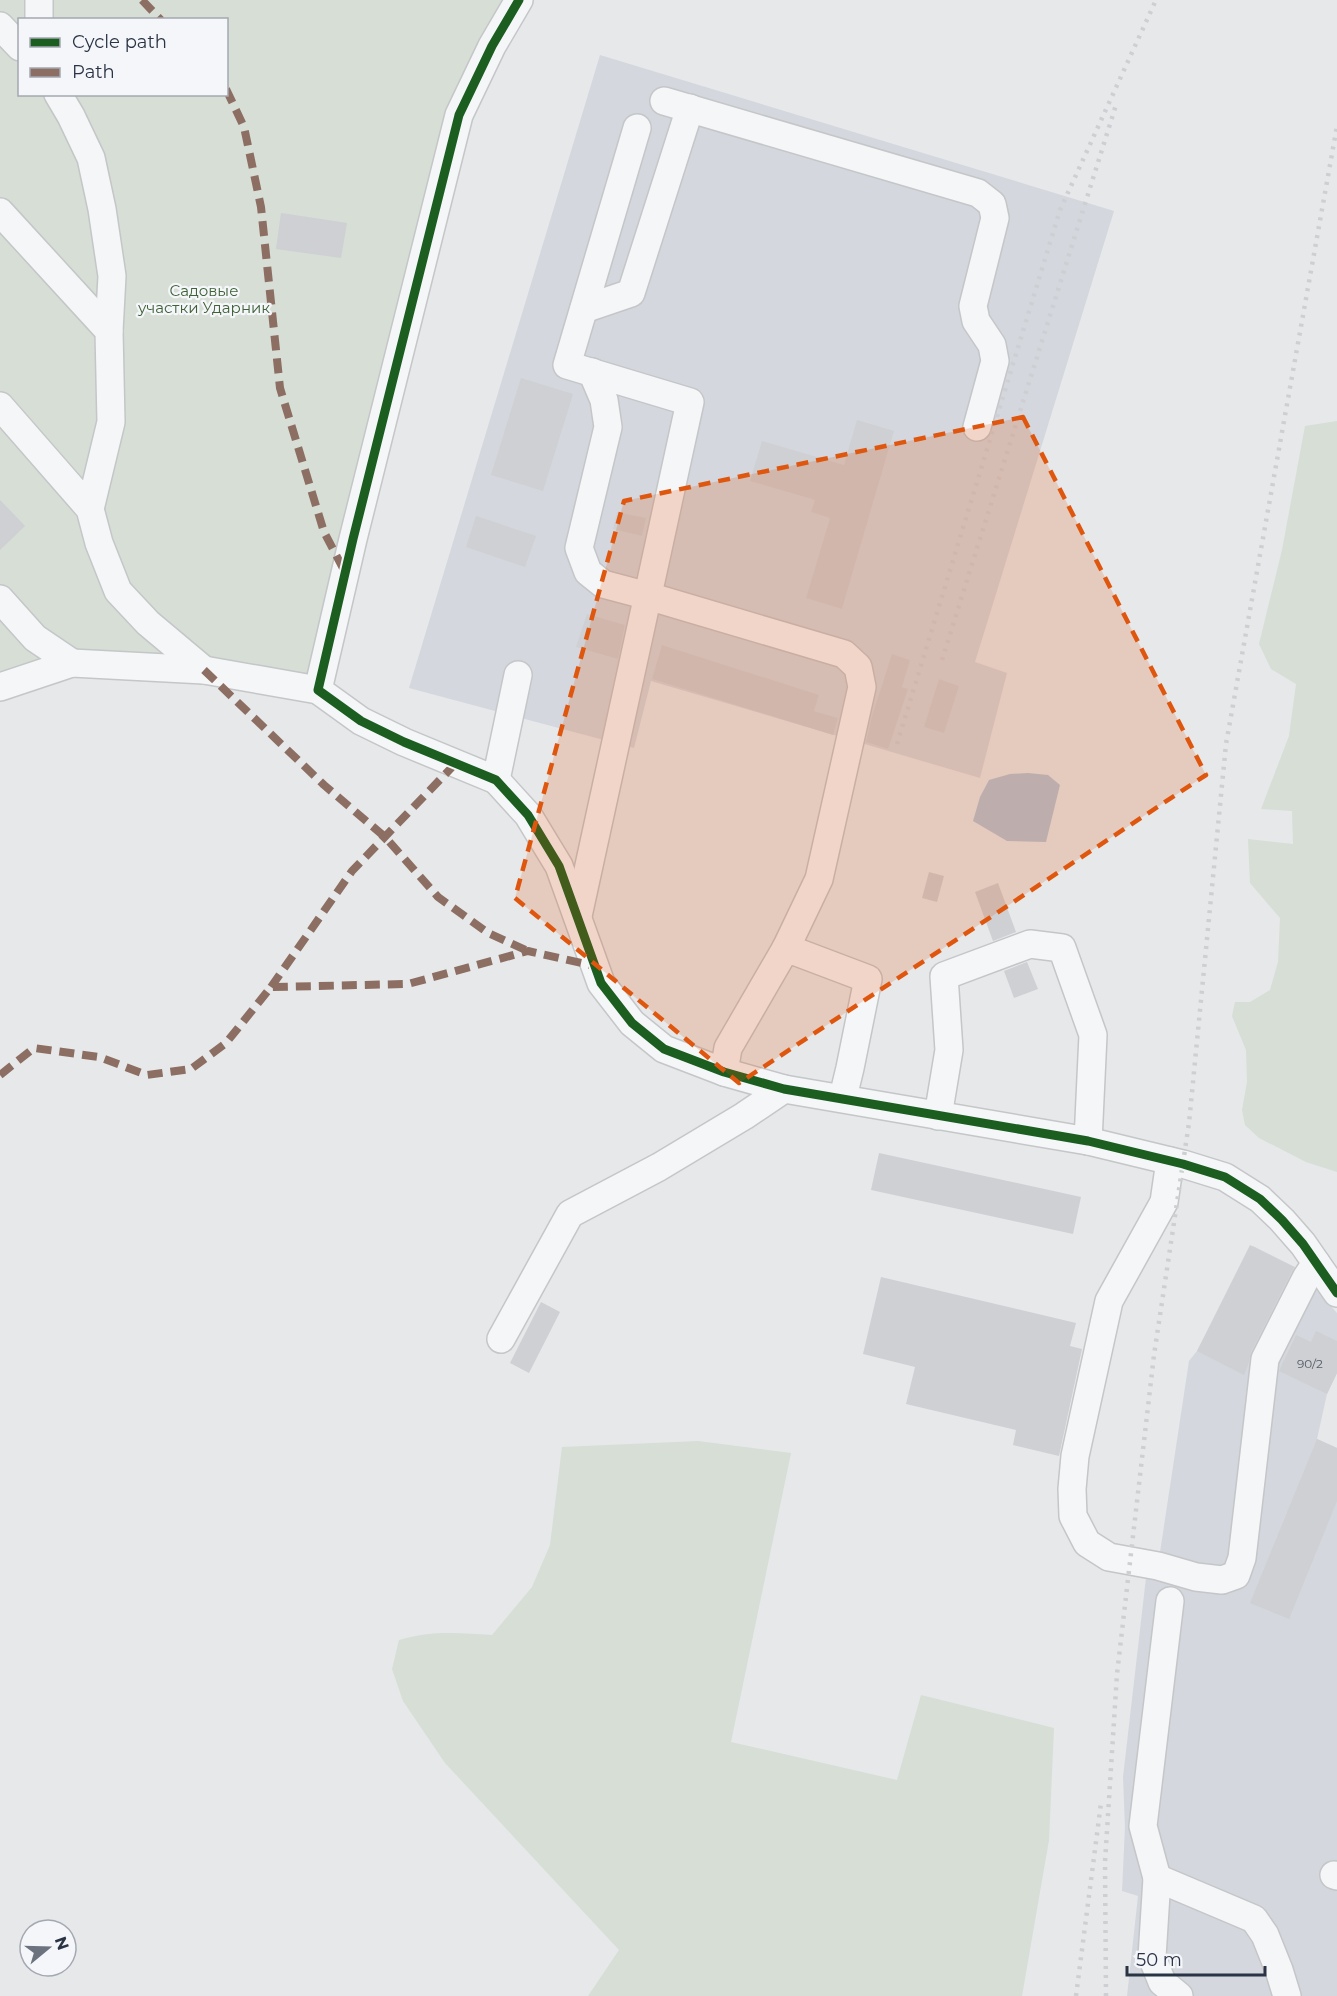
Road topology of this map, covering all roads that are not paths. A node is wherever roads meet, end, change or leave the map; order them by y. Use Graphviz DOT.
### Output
graph roads {
  1 [pos="39,0"];
  2 [pos="519,0"];
  3 [pos="39,18"];
  4 [pos="0,26"];
  5 [pos="18,45"];
  6 [pos="59,96"];
  7 [pos="664,101"];
  8 [pos="690,108"];
  9 [pos="637,128"];
  10 [pos="0,212"];
  11 [pos="584,309"];
  12 [pos="109,331"];
  13 [pos="592,372"];
  14 [pos="0,406"];
  15 [pos="977,427"];
  16 [pos="90,509"];
  17 [pos="648,596"];
  18 [pos="0,599"];
  19 [pos="72,663"];
  20 [pos="204,670"];
  21 [pos="518,675"];
  22 [pos="0,687"];
  23 [pos="318,690"];
  24 [pos="496,780"];
  25 [pos="578,916"];
  26 [pos="786,948"];
  27 [pos="724,1072"];
  28 [pos="784,1089"];
  29 [pos="843,1097"];
  30 [pos="938,1116"];
  31 [pos="1088,1141"];
  32 [pos="1170,1161"];
  33 [pos="1316,1263"];
  34 [pos="1337,1293"];
  35 [pos="501,1339"];
  36 [pos="1170,1601"];
  37 [pos="1157,1878"];
  38 [pos="1179,1996"];
  39 [pos="1287,1996"];
  1 -- 3 [label="street"];
  2 -- 23 [label="street"];
  4 -- 5 [label="street"];
  6 -- 12 [label="street"];
  7 -- 8 [label="street"];
  8 -- 11 [label="street"];
  8 -- 15 [label="street"];
  9 -- 11 [label="street"];
  10 -- 12 [label="street"];
  11 -- 13 [label="street"];
  12 -- 16 [label="street"];
  13 -- 17 [label="street"];
  13 -- 17 [label="street"];
  14 -- 16 [label="street"];
  16 -- 20 [label="street"];
  17 -- 25 [label="street"];
  17 -- 26 [label="street"];
  18 -- 19 [label="street"];
  19 -- 20 [label="street"];
  19 -- 22 [label="street"];
  20 -- 23 [label="street"];
  21 -- 24 [label="street"];
  23 -- 24 [label="street"];
  24 -- 25 [label="street"];
  25 -- 27 [label="street"];
  26 -- 27 [label="street"];
  26 -- 29 [label="street"];
  27 -- 28 [label="street"];
  28 -- 29 [label="street"];
  28 -- 35 [label="street"];
  29 -- 30 [label="street"];
  30 -- 31 [label="street"];
  30 -- 31 [label="street"];
  31 -- 32 [label="street"];
  32 -- 33 [label="street"];
  32 -- 33 [label="street"];
  33 -- 34 [label="street"];
  36 -- 37 [label="street"];
  37 -- 38 [label="street"];
  37 -- 39 [label="street"];
}
